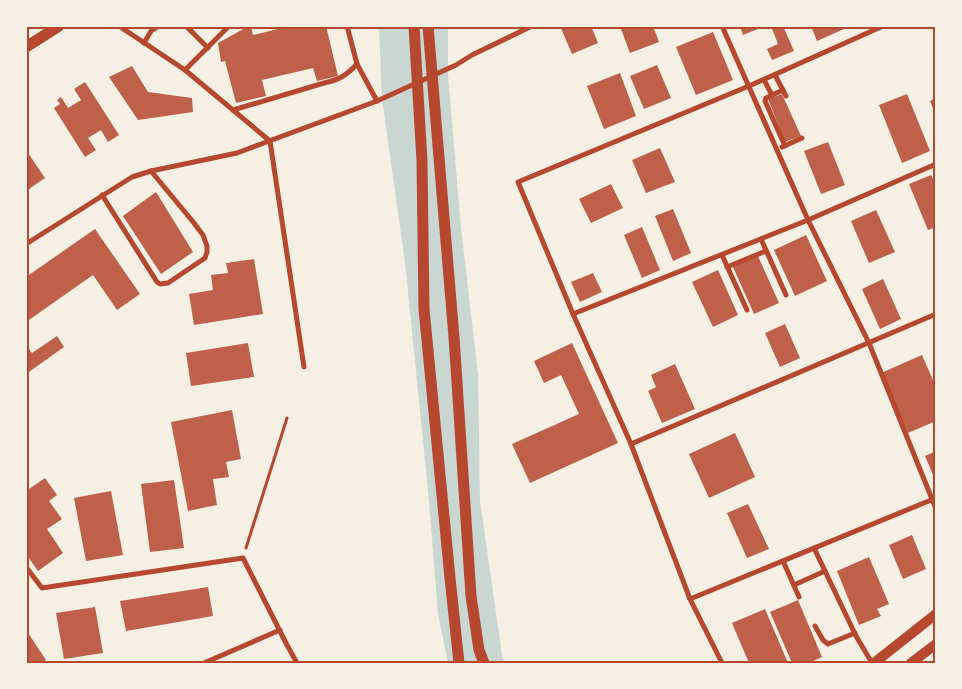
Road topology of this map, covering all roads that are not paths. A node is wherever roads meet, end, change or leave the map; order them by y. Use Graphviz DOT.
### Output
graph roads {
  1 [pos="59,26"];
  2 [pos="119,26"];
  3 [pos="158,26"];
  4 [pos="186,26"];
  5 [pos="230,26"];
  6 [pos="347,26"];
  7 [pos="414,26"];
  8 [pos="428,26"];
  9 [pos="532,26"];
  10 [pos="722,26"];
  11 [pos="883,26"];
  12 [pos="144,43"];
  13 [pos="26,46"];
  14 [pos="208,48"];
  15 [pos="357,64"];
  16 [pos="185,70"];
  17 [pos="775,75"];
  18 [pos="764,80"];
  19 [pos="750,86"];
  20 [pos="783,90"];
  21 [pos="772,95"];
  22 [pos="786,96"];
  23 [pos="380,100"];
  24 [pos="233,110"];
  25 [pos="772,116"];
  26 [pos="764,120"];
  27 [pos="779,132"];
  28 [pos="771,136"];
  29 [pos="802,138"];
  30 [pos="270,141"];
  31 [pos="785,146"];
  32 [pos="777,149"];
  33 [pos="936,164"];
  34 [pos="151,171"];
  35 [pos="102,195"];
  36 [pos="808,220"];
  37 [pos="761,239"];
  38 [pos="26,244"];
  39 [pos="766,250"];
  40 [pos="722,255"];
  41 [pos="727,267"];
  42 [pos="786,295"];
  43 [pos="747,310"];
  44 [pos="573,314"];
  45 [pos="936,314"];
  46 [pos="869,343"];
  47 [pos="304,367"];
  48 [pos="631,444"];
  49 [pos="934,499"];
  50 [pos="936,509"];
  51 [pos="814,548"];
  52 [pos="783,561"];
  53 [pos="26,567"];
  54 [pos="825,571"];
  55 [pos="28,575"];
  56 [pos="794,585"];
  57 [pos="799,596"];
  58 [pos="690,599"];
  59 [pos="936,614"];
  60 [pos="816,626"];
  61 [pos="280,630"];
  62 [pos="854,633"];
  63 [pos="936,644"];
  64 [pos="204,663"];
  65 [pos="297,663"];
  66 [pos="459,663"];
  67 [pos="484,663"];
  68 [pos="722,663"];
  69 [pos="873,663"];
  70 [pos="911,663"];
  1 -- 13 [label="main road"];
  2 -- 12 [label="street"];
  3 -- 12 [label="street"];
  4 -- 14 [label="street"];
  5 -- 14 [label="street"];
  6 -- 15 [label="street"];
  7 -- 66 [label="main road"];
  8 -- 67 [label="main road"];
  9 -- 23 [label="street"];
  10 -- 19 [label="street"];
  11 -- 17 [label="street"];
  12 -- 16 [label="street"];
  14 -- 16 [label="street"];
  15 -- 23 [label="street"];
  15 -- 24 [label="street"];
  16 -- 24 [label="street"];
  17 -- 18 [label="street"];
  17 -- 20 [label="street"];
  18 -- 19 [label="street"];
  18 -- 21 [label="street"];
  19 -- 26 [label="street"];
  19 -- 44 [label="street"];
  20 -- 21 [label="street"];
  20 -- 22 [label="street"];
  21 -- 25 [label="street"];
  23 -- 30 [label="street"];
  24 -- 30 [label="street"];
  25 -- 26 [label="street"];
  25 -- 27 [label="street"];
  26 -- 28 [label="street"];
  27 -- 28 [label="street"];
  27 -- 31 [label="street"];
  28 -- 32 [label="street"];
  29 -- 31 [label="street"];
  30 -- 34 [label="street"];
  30 -- 47 [label="street"];
  31 -- 32 [label="street"];
  32 -- 36 [label="street"];
  33 -- 36 [label="street"];
  34 -- 35 [label="street"];
  34 -- 35 [label="street"];
  35 -- 38 [label="street"];
  36 -- 37 [label="street"];
  36 -- 46 [label="street"];
  37 -- 39 [label="street"];
  37 -- 40 [label="street"];
  39 -- 41 [label="street"];
  39 -- 42 [label="street"];
  40 -- 41 [label="street"];
  40 -- 44 [label="street"];
  41 -- 43 [label="street"];
  44 -- 48 [label="street"];
  45 -- 46 [label="street"];
  46 -- 48 [label="street"];
  46 -- 49 [label="street"];
  48 -- 58 [label="street"];
  49 -- 50 [label="street"];
  49 -- 51 [label="street"];
  51 -- 52 [label="street"];
  51 -- 54 [label="street"];
  52 -- 56 [label="street"];
  52 -- 58 [label="street"];
  53 -- 55 [label="street"];
  54 -- 56 [label="street"];
  54 -- 62 [label="street"];
  55 -- 61 [label="street"];
  56 -- 57 [label="street"];
  58 -- 68 [label="street"];
  59 -- 69 [label="main road"];
  60 -- 62 [label="street"];
  61 -- 64 [label="street"];
  61 -- 65 [label="street"];
  62 -- 69 [label="street"];
  63 -- 70 [label="main road"];
}
